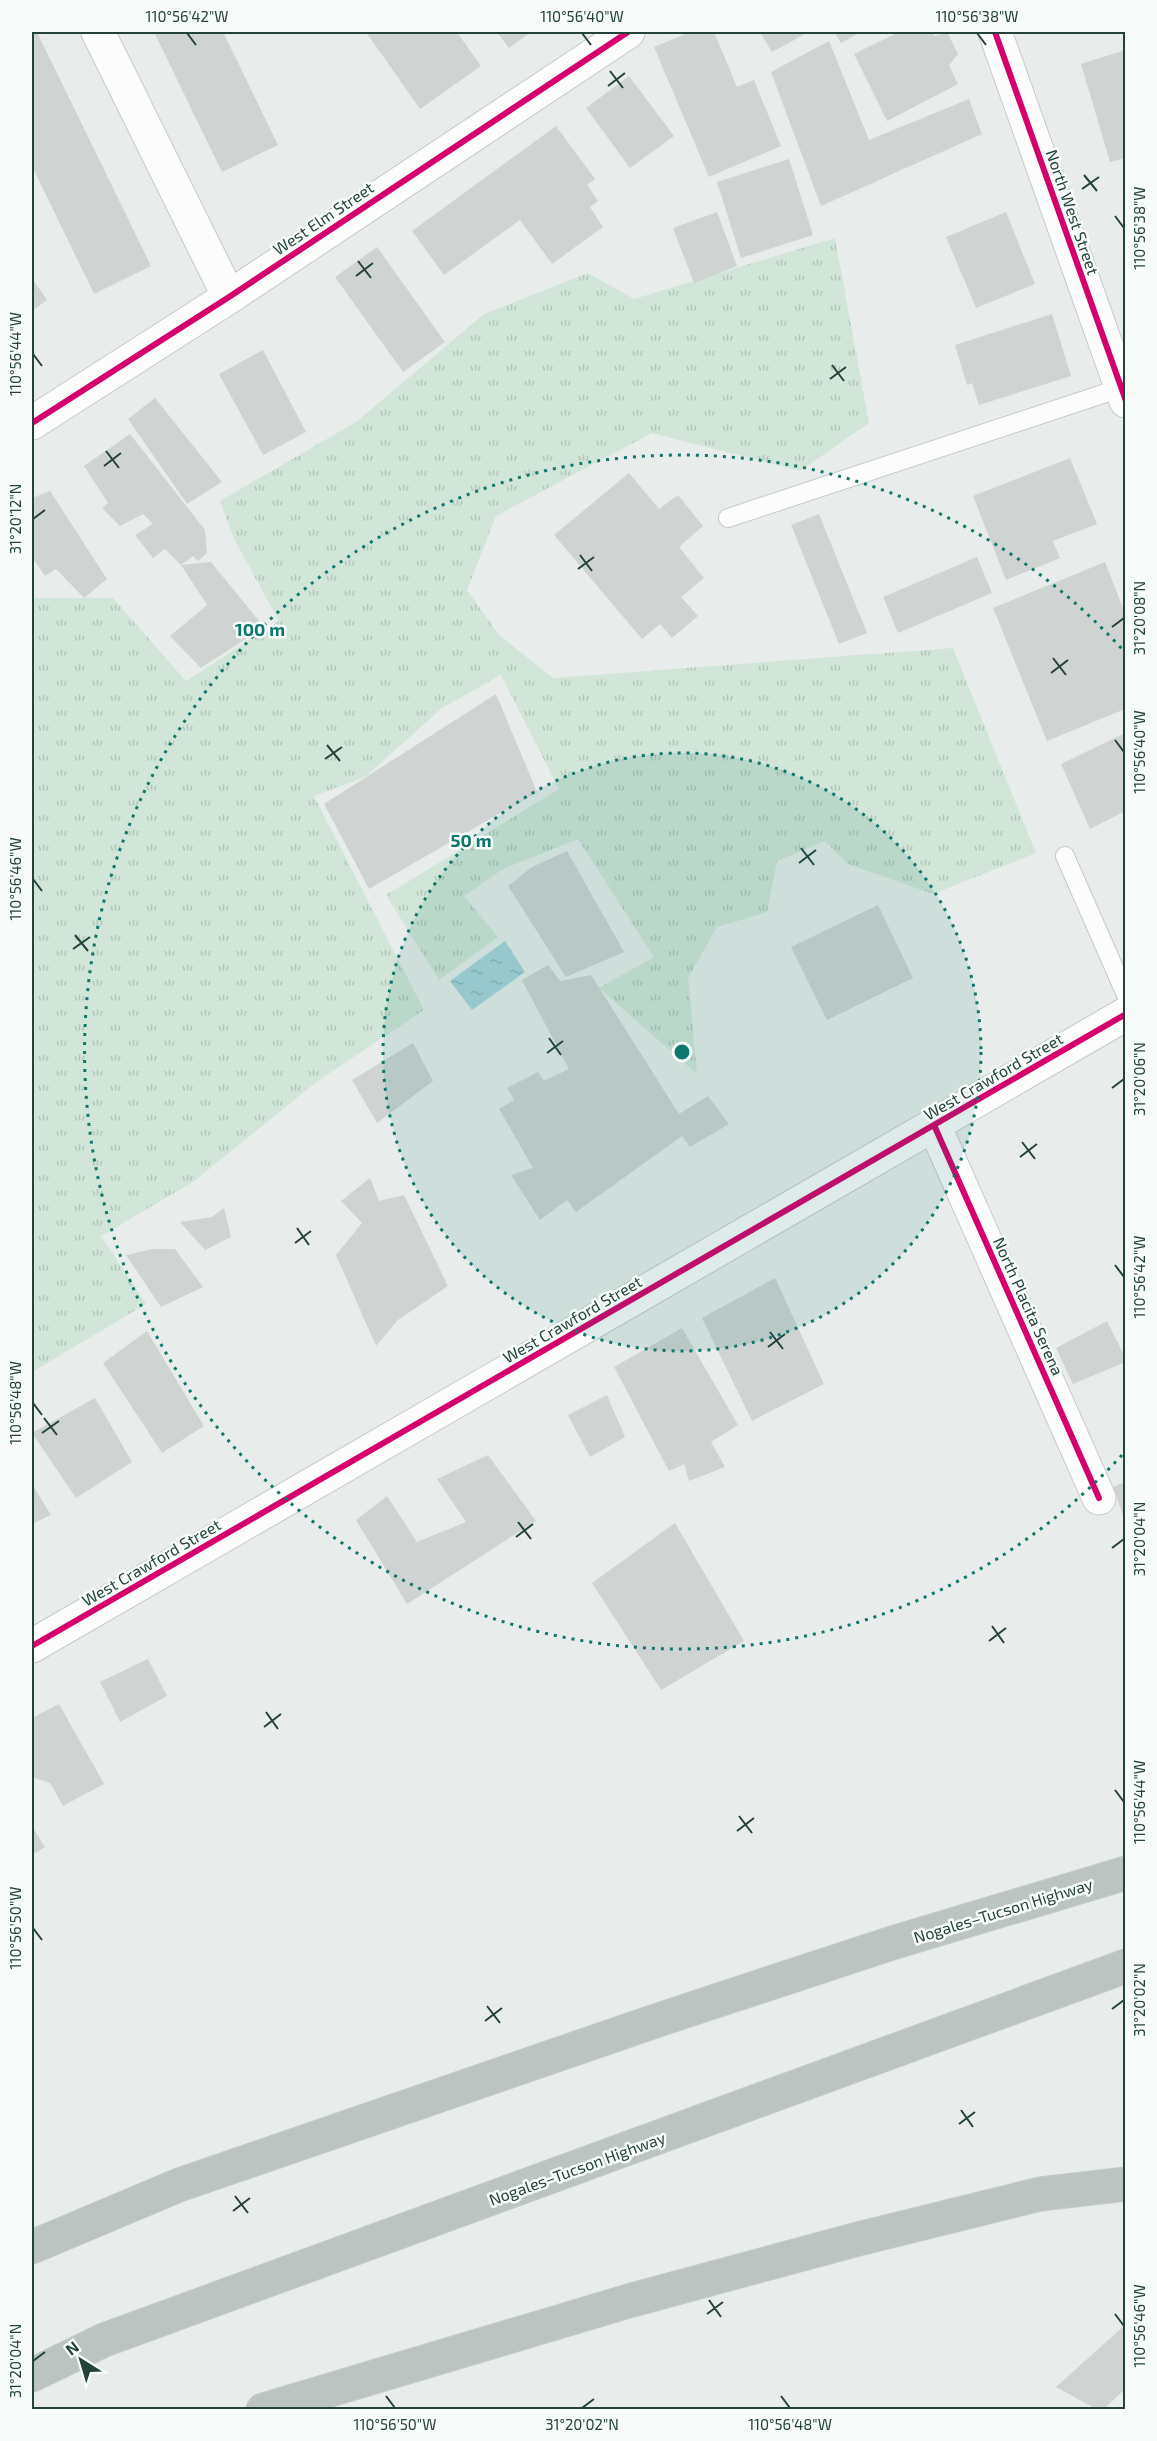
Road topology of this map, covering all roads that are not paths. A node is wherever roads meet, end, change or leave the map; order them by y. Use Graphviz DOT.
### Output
graph roads {
  1 [pos="98,32"];
  2 [pos="628,32"];
  3 [pos="995,32"];
  4 [pos="229,297"];
  5 [pos="1124,392"];
  6 [pos="32,423"];
  7 [pos="728,518"];
  8 [pos="1065,856"];
  9 [pos="1125,995"];
  10 [pos="1125,1014"];
  11 [pos="934,1125"];
  12 [pos="1099,1498"];
  13 [pos="32,1646"];
  14 [pos="1125,1874"];
  15 [pos="1125,1966"];
  16 [pos="1125,2184"];
  17 [pos="32,2247"];
  18 [pos="32,2375"];
  19 [pos="263,2409"];
  1 -- 4 [label="street"];
  2 -- 4 [label="street, West Elm Street"];
  3 -- 5 [label="street, North West Street"];
  4 -- 6 [label="street, West Elm Street"];
  5 -- 7 [label="lane"];
  8 -- 9 [label="lane"];
  10 -- 11 [label="street, West Crawford Street"];
  11 -- 12 [label="street, North Placita Serena"];
  11 -- 13 [label="street, West Crawford Street"];
  14 -- 17 [label="highway, Nogales–Tucson Highway"];
  15 -- 18 [label="highway, Nogales–Tucson Highway"];
  16 -- 19 [label="highway"];
}
